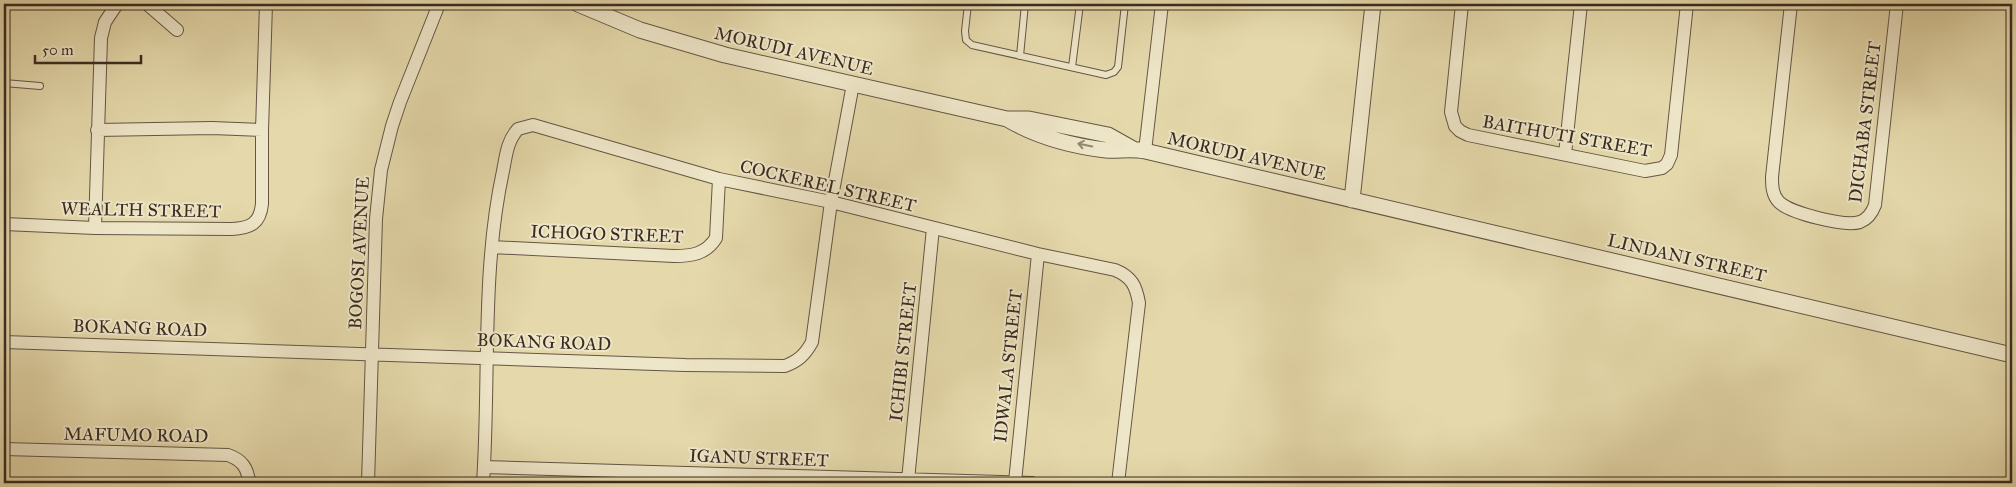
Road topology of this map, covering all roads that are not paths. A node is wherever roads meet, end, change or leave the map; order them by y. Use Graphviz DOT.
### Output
graph roads {
  1 [pos="117,4"];
  2 [pos="147,4"];
  3 [pos="266,4"];
  4 [pos="439,4"];
  5 [pos="578,4"];
  6 [pos="968,4"];
  7 [pos="1025,4"];
  8 [pos="1080,4"];
  9 [pos="1125,4"];
  10 [pos="1162,4"];
  11 [pos="1373,4"];
  12 [pos="1462,4"];
  13 [pos="1581,4"];
  14 [pos="1687,4"];
  15 [pos="1791,4"];
  16 [pos="1897,4"];
  17 [pos="177,30"];
  18 [pos="1020,56"];
  19 [pos="1072,67"];
  20 [pos="4,84"];
  21 [pos="853,84"];
  22 [pos="40,86"];
  23 [pos="97,130"];
  24 [pos="262,130"];
  25 [pos="1139,150"];
  26 [pos="1565,154"];
  27 [pos="719,179"];
  28 [pos="1352,200"];
  29 [pos="831,202"];
  30 [pos="4,224"];
  31 [pos="95,228"];
  32 [pos="933,228"];
  33 [pos="492,247"];
  34 [pos="1038,254"];
  35 [pos="4,342"];
  36 [pos="372,353"];
  37 [pos="2012,355"];
  38 [pos="488,358"];
  39 [pos="4,449"];
  40 [pos="484,467"];
  41 [pos="908,480"];
  42 [pos="1014,482"];
  43 [pos="248,483"];
  44 [pos="368,483"];
  45 [pos="483,483"];
  46 [pos="1032,483"];
  47 [pos="1118,483"];
  1 -- 23 [label="street"];
  2 -- 17 [label="street"];
  3 -- 24 [label="street"];
  4 -- 36 [label="street, BOGOSI AVENUE"];
  5 -- 21 [label="street, MORUDI AVENUE"];
  6 -- 18 [label="lane"];
  7 -- 18 [label="lane"];
  8 -- 19 [label="lane"];
  9 -- 19 [label="lane"];
  10 -- 25 [label="street"];
  11 -- 28 [label="street"];
  12 -- 26 [label="street, BAITHUTI STREET"];
  13 -- 26 [label="street"];
  14 -- 26 [label="street, BAITHUTI STREET"];
  15 -- 16 [label="street, DICHABA STREET"];
  18 -- 19 [label="lane"];
  20 -- 22 [label="lane"];
  21 -- 25 [label="street, MORUDI AVENUE"];
  21 -- 29 [label="street, BOKANG ROAD"];
  23 -- 24 [label="street"];
  23 -- 31 [label="street"];
  24 -- 31 [label="street, WEALTH STREET"];
  25 -- 28 [label="street, MORUDI AVENUE"];
  27 -- 29 [label="street, COCKEREL STREET"];
  27 -- 33 [label="street, ICHOGO STREET"];
  27 -- 33 [label="street, COCKEREL STREET"];
  28 -- 37 [label="street, LINDANI STREET"];
  29 -- 32 [label="street, COCKEREL STREET"];
  29 -- 38 [label="street, BOKANG ROAD"];
  30 -- 31 [label="street, WEALTH STREET"];
  32 -- 34 [label="street, COCKEREL STREET"];
  32 -- 41 [label="street, ICHIBI STREET"];
  33 -- 38 [label="street"];
  34 -- 42 [label="street, IDWALA STREET"];
  34 -- 47 [label="street, COCKEREL STREET"];
  35 -- 36 [label="street, BOKANG ROAD"];
  36 -- 38 [label="street, BOKANG ROAD"];
  36 -- 44 [label="street, BOGOSI AVENUE"];
  38 -- 40 [label="street"];
  39 -- 43 [label="street, MAFUMO ROAD"];
  40 -- 41 [label="street, IGANU STREET"];
  40 -- 45 [label="street"];
  41 -- 42 [label="street, IGANU STREET"];
  42 -- 46 [label="street, IGANU STREET"];
}
